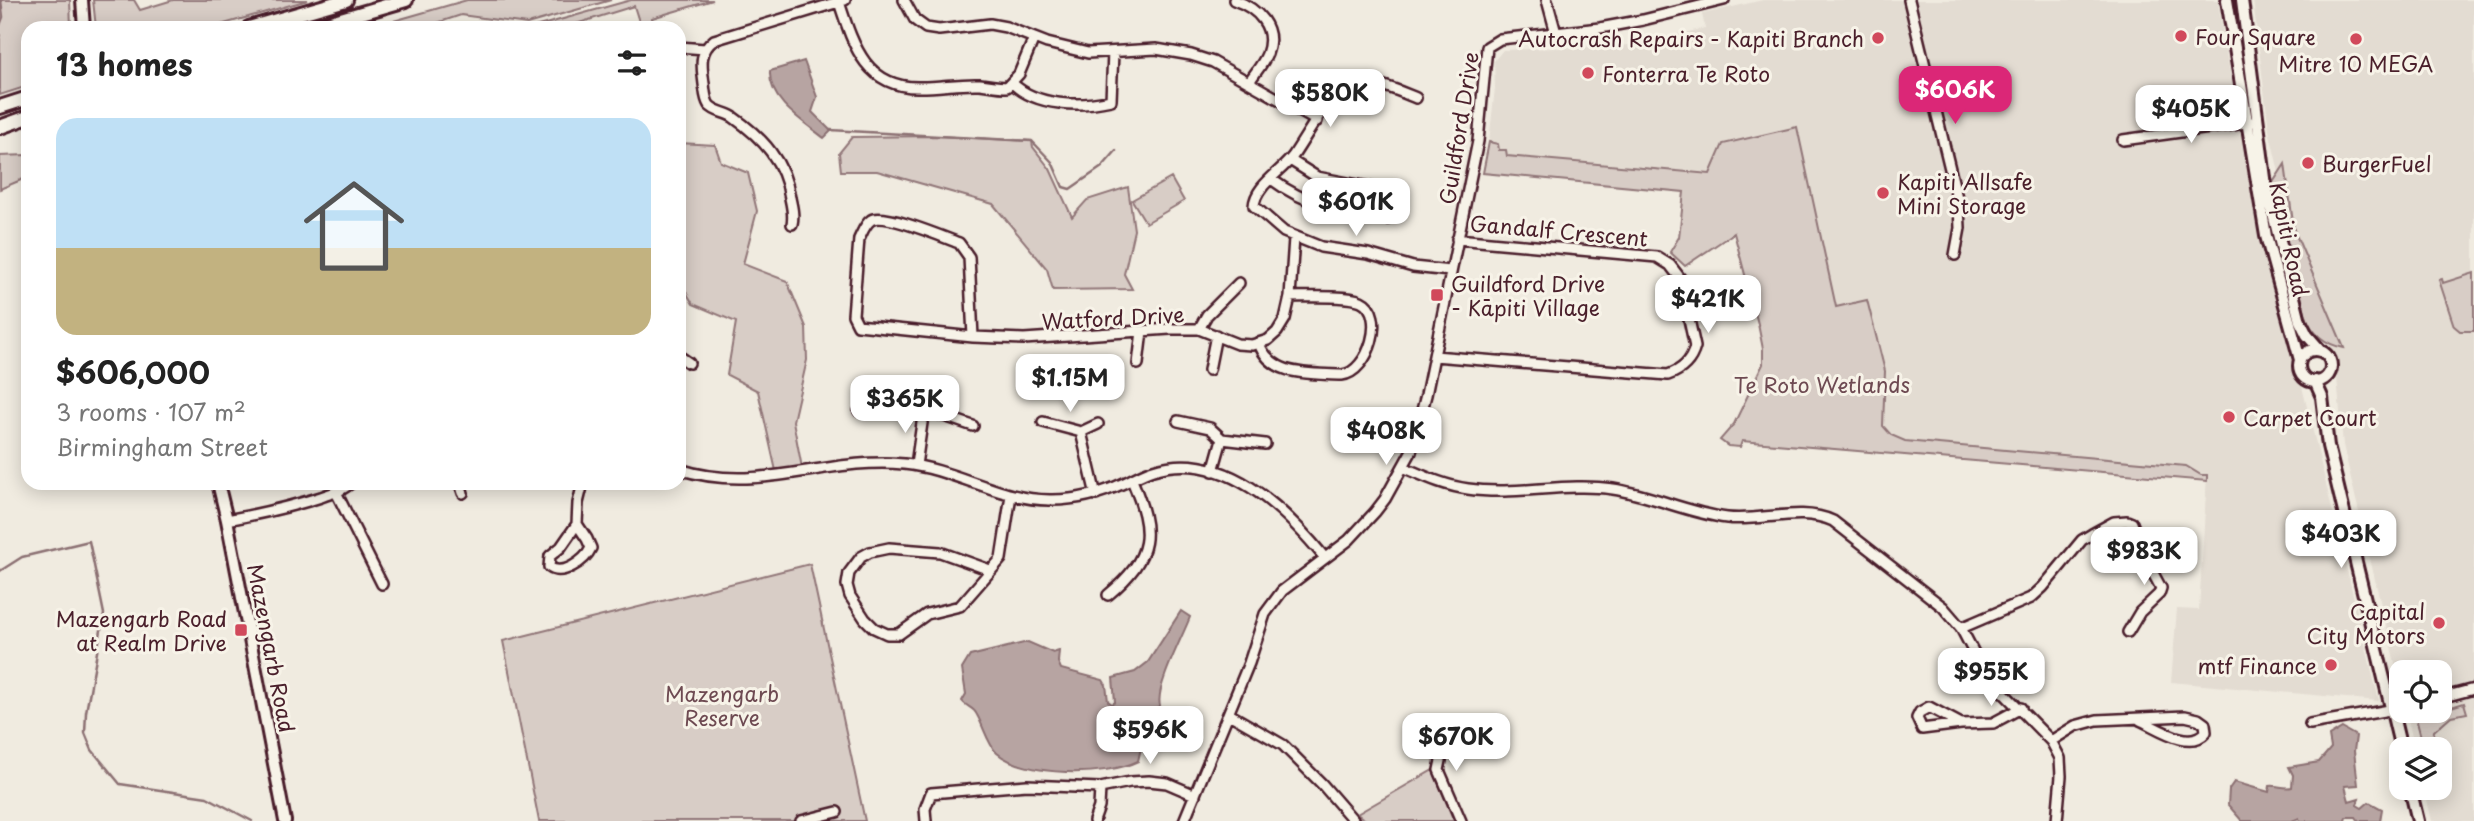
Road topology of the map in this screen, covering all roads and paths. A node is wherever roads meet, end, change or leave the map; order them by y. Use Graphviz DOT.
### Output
graph roads {
  1 [pos="82,0"];
  2 [pos="346,0"];
  3 [pos="407,0"];
  4 [pos="904,0"];
  5 [pos="1234,0"];
  6 [pos="1547,0"];
  7 [pos="1724,0"];
  8 [pos="1909,0"];
  9 [pos="2227,0"];
  10 [pos="2242,0"];
  11 [pos="842,1"];
  12 [pos="84,21"];
  13 [pos="273,21"];
  14 [pos="334,21"];
  15 [pos="1556,33"];
  16 [pos="1034,38"];
  17 [pos="686,48"];
  18 [pos="705,49"];
  19 [pos="1113,52"];
  20 [pos="1249,82"];
  21 [pos="1012,83"];
  22 [pos="1416,98"];
  23 [pos="21,100"];
  24 [pos="0,107"];
  25 [pos="21,120"];
  26 [pos="1317,121"];
  27 [pos="2252,122"];
  28 [pos="0,127"];
  29 [pos="2123,140"];
  30 [pos="1290,160"];
  31 [pos="1271,179"];
  32 [pos="2273,217"];
  33 [pos="792,224"];
  34 [pos="2266,236"];
  35 [pos="1294,238"];
  36 [pos="1457,239"];
  37 [pos="1955,255"];
  38 [pos="1450,271"];
  39 [pos="1239,283"];
  40 [pos="1290,296"];
  41 [pos="1199,329"];
  42 [pos="1142,331"];
  43 [pos="1216,335"];
  44 [pos="973,337"];
  45 [pos="1259,344"];
  46 [pos="2321,351"];
  47 [pos="1434,355"];
  48 [pos="2300,360"];
  49 [pos="686,361"];
  50 [pos="689,363"];
  51 [pos="1138,365"];
  52 [pos="1209,370"];
  53 [pos="2315,381"];
  54 [pos="924,409"];
  55 [pos="859,411"];
  56 [pos="1178,421"];
  57 [pos="1043,422"];
  58 [pos="1098,424"];
  59 [pos="972,426"];
  60 [pos="1081,432"];
  61 [pos="1222,439"];
  62 [pos="1265,444"];
  63 [pos="916,465"];
  64 [pos="1403,467"];
  65 [pos="686,471"];
  66 [pos="1213,471"];
  67 [pos="1132,480"];
  68 [pos="220,490"];
  69 [pos="342,490"];
  70 [pos="462,490"];
  71 [pos="582,490"];
  72 [pos="463,493"];
  73 [pos="337,494"];
  74 [pos="1011,495"];
  75 [pos="1096,495"];
  76 [pos="227,520"];
  77 [pos="577,524"];
  78 [pos="2100,530"];
  79 [pos="2133,537"];
  80 [pos="1325,558"];
  81 [pos="990,570"];
  82 [pos="382,584"];
  83 [pos="1108,596"];
  84 [pos="1961,628"];
  85 [pos="2128,632"];
  86 [pos="2389,683"];
  87 [pos="2474,689"];
  88 [pos="2452,695"];
  89 [pos="2021,708"];
  90 [pos="2389,711"];
  91 [pos="1228,714"];
  92 [pos="2140,720"];
  93 [pos="1961,724"];
  94 [pos="2310,724"];
  95 [pos="1462,726"];
  96 [pos="2052,741"];
  97 [pos="1100,788"];
  98 [pos="1195,795"];
  99 [pos="2413,800"];
  100 [pos="836,812"];
  101 [pos="285,821"];
  102 [pos="801,821"];
  103 [pos="926,821"];
  104 [pos="1094,821"];
  105 [pos="1184,821"];
  106 [pos="1354,821"];
  107 [pos="1461,821"];
  108 [pos="2057,821"];
  109 [pos="2418,821"];
  1 -- 12 [label="main road"];
  2 -- 13 [label="highway"];
  3 -- 14 [label="highway"];
  4 -- 16 [label="street"];
  5 -- 20 [label="street"];
  6 -- 15 [label="street"];
  7 -- 15 [label="street"];
  8 -- 37 [label="street"];
  9 -- 27 [label="main road, Kapiti Road"];
  10 -- 27 [label="main road, Kapiti Road"];
  11 -- 18 [label="street"];
  11 -- 21 [label="street"];
  15 -- 36 [label="street, Guildford Drive"];
  16 -- 19 [label="street"];
  16 -- 21 [label="street"];
  17 -- 18 [label="street"];
  18 -- 33 [label="street"];
  19 -- 20 [label="street"];
  19 -- 21 [label="street"];
  20 -- 26 [label="street"];
  22 -- 26 [label="street"];
  23 -- 24 [label="highway"];
  25 -- 28 [label="highway"];
  26 -- 30 [label="street"];
  27 -- 29 [label="street"];
  27 -- 32 [label="main road, Kapiti Road"];
  27 -- 34 [label="main road, Kapiti Road"];
  30 -- 31 [label="street"];
  30 -- 31 [label="street"];
  31 -- 35 [label="street"];
  32 -- 34 [label="main road"];
  32 -- 46 [label="main road, Kapiti Road"];
  34 -- 48 [label="main road, Kapiti Road"];
  35 -- 38 [label="street"];
  35 -- 40 [label="street"];
  36 -- 38 [label="street, Guildford Drive"];
  36 -- 47 [label="street, Gandalf Crescent"];
  38 -- 47 [label="street, Guildford Drive"];
  39 -- 41 [label="street"];
  40 -- 45 [label="street"];
  40 -- 45 [label="street"];
  41 -- 42 [label="street, Watford Drive"];
  41 -- 43 [label="street, Watford Drive"];
  42 -- 44 [label="street, Watford Drive"];
  42 -- 51 [label="street"];
  43 -- 45 [label="street, Watford Drive"];
  43 -- 52 [label="street"];
  44 -- 44 [label="street, Watford Drive"];
  46 -- 48 [label="main road"];
  46 -- 53 [label="main road"];
  47 -- 64 [label="street, Guildford Drive"];
  48 -- 53 [label="main road"];
  49 -- 50 [label="street"];
  53 -- 86 [label="main road"];
  54 -- 55 [label="street"];
  54 -- 59 [label="street"];
  54 -- 63 [label="street"];
  56 -- 61 [label="street"];
  57 -- 60 [label="street"];
  58 -- 60 [label="street"];
  60 -- 75 [label="street"];
  61 -- 62 [label="street"];
  61 -- 66 [label="street"];
  63 -- 65 [label="street"];
  63 -- 74 [label="street"];
  64 -- 80 [label="street, Guildford Drive"];
  64 -- 84 [label="street"];
  66 -- 67 [label="street"];
  66 -- 80 [label="street"];
  67 -- 75 [label="street"];
  67 -- 83 [label="street"];
  68 -- 76 [label="main road, Mazengarb Road"];
  69 -- 73 [label="street"];
  70 -- 72 [label="street"];
  71 -- 77 [label="street"];
  73 -- 76 [label="street"];
  73 -- 82 [label="street"];
  74 -- 75 [label="street"];
  74 -- 81 [label="street"];
  76 -- 101 [label="main road, Mazengarb Road"];
  77 -- 77 [label="street"];
  78 -- 79 [label="street"];
  78 -- 79 [label="street"];
  78 -- 84 [label="street"];
  79 -- 85 [label="street"];
  80 -- 91 [label="street, Guildford Drive"];
  81 -- 81 [label="street"];
  84 -- 89 [label="street"];
  87 -- 88 [label="street"];
  89 -- 93 [label="street"];
  89 -- 96 [label="street"];
  90 -- 94 [label="street"];
  91 -- 98 [label="street, Guildford Drive"];
  91 -- 106 [label="street"];
  92 -- 92 [label="street"];
  92 -- 96 [label="street"];
  95 -- 107 [label="street"];
  96 -- 108 [label="street"];
  97 -- 98 [label="street"];
  97 -- 103 [label="street"];
  97 -- 104 [label="street"];
  98 -- 105 [label="street, Guildford Drive"];
  99 -- 109 [label="main road"];
  100 -- 102 [label="street"];
}
